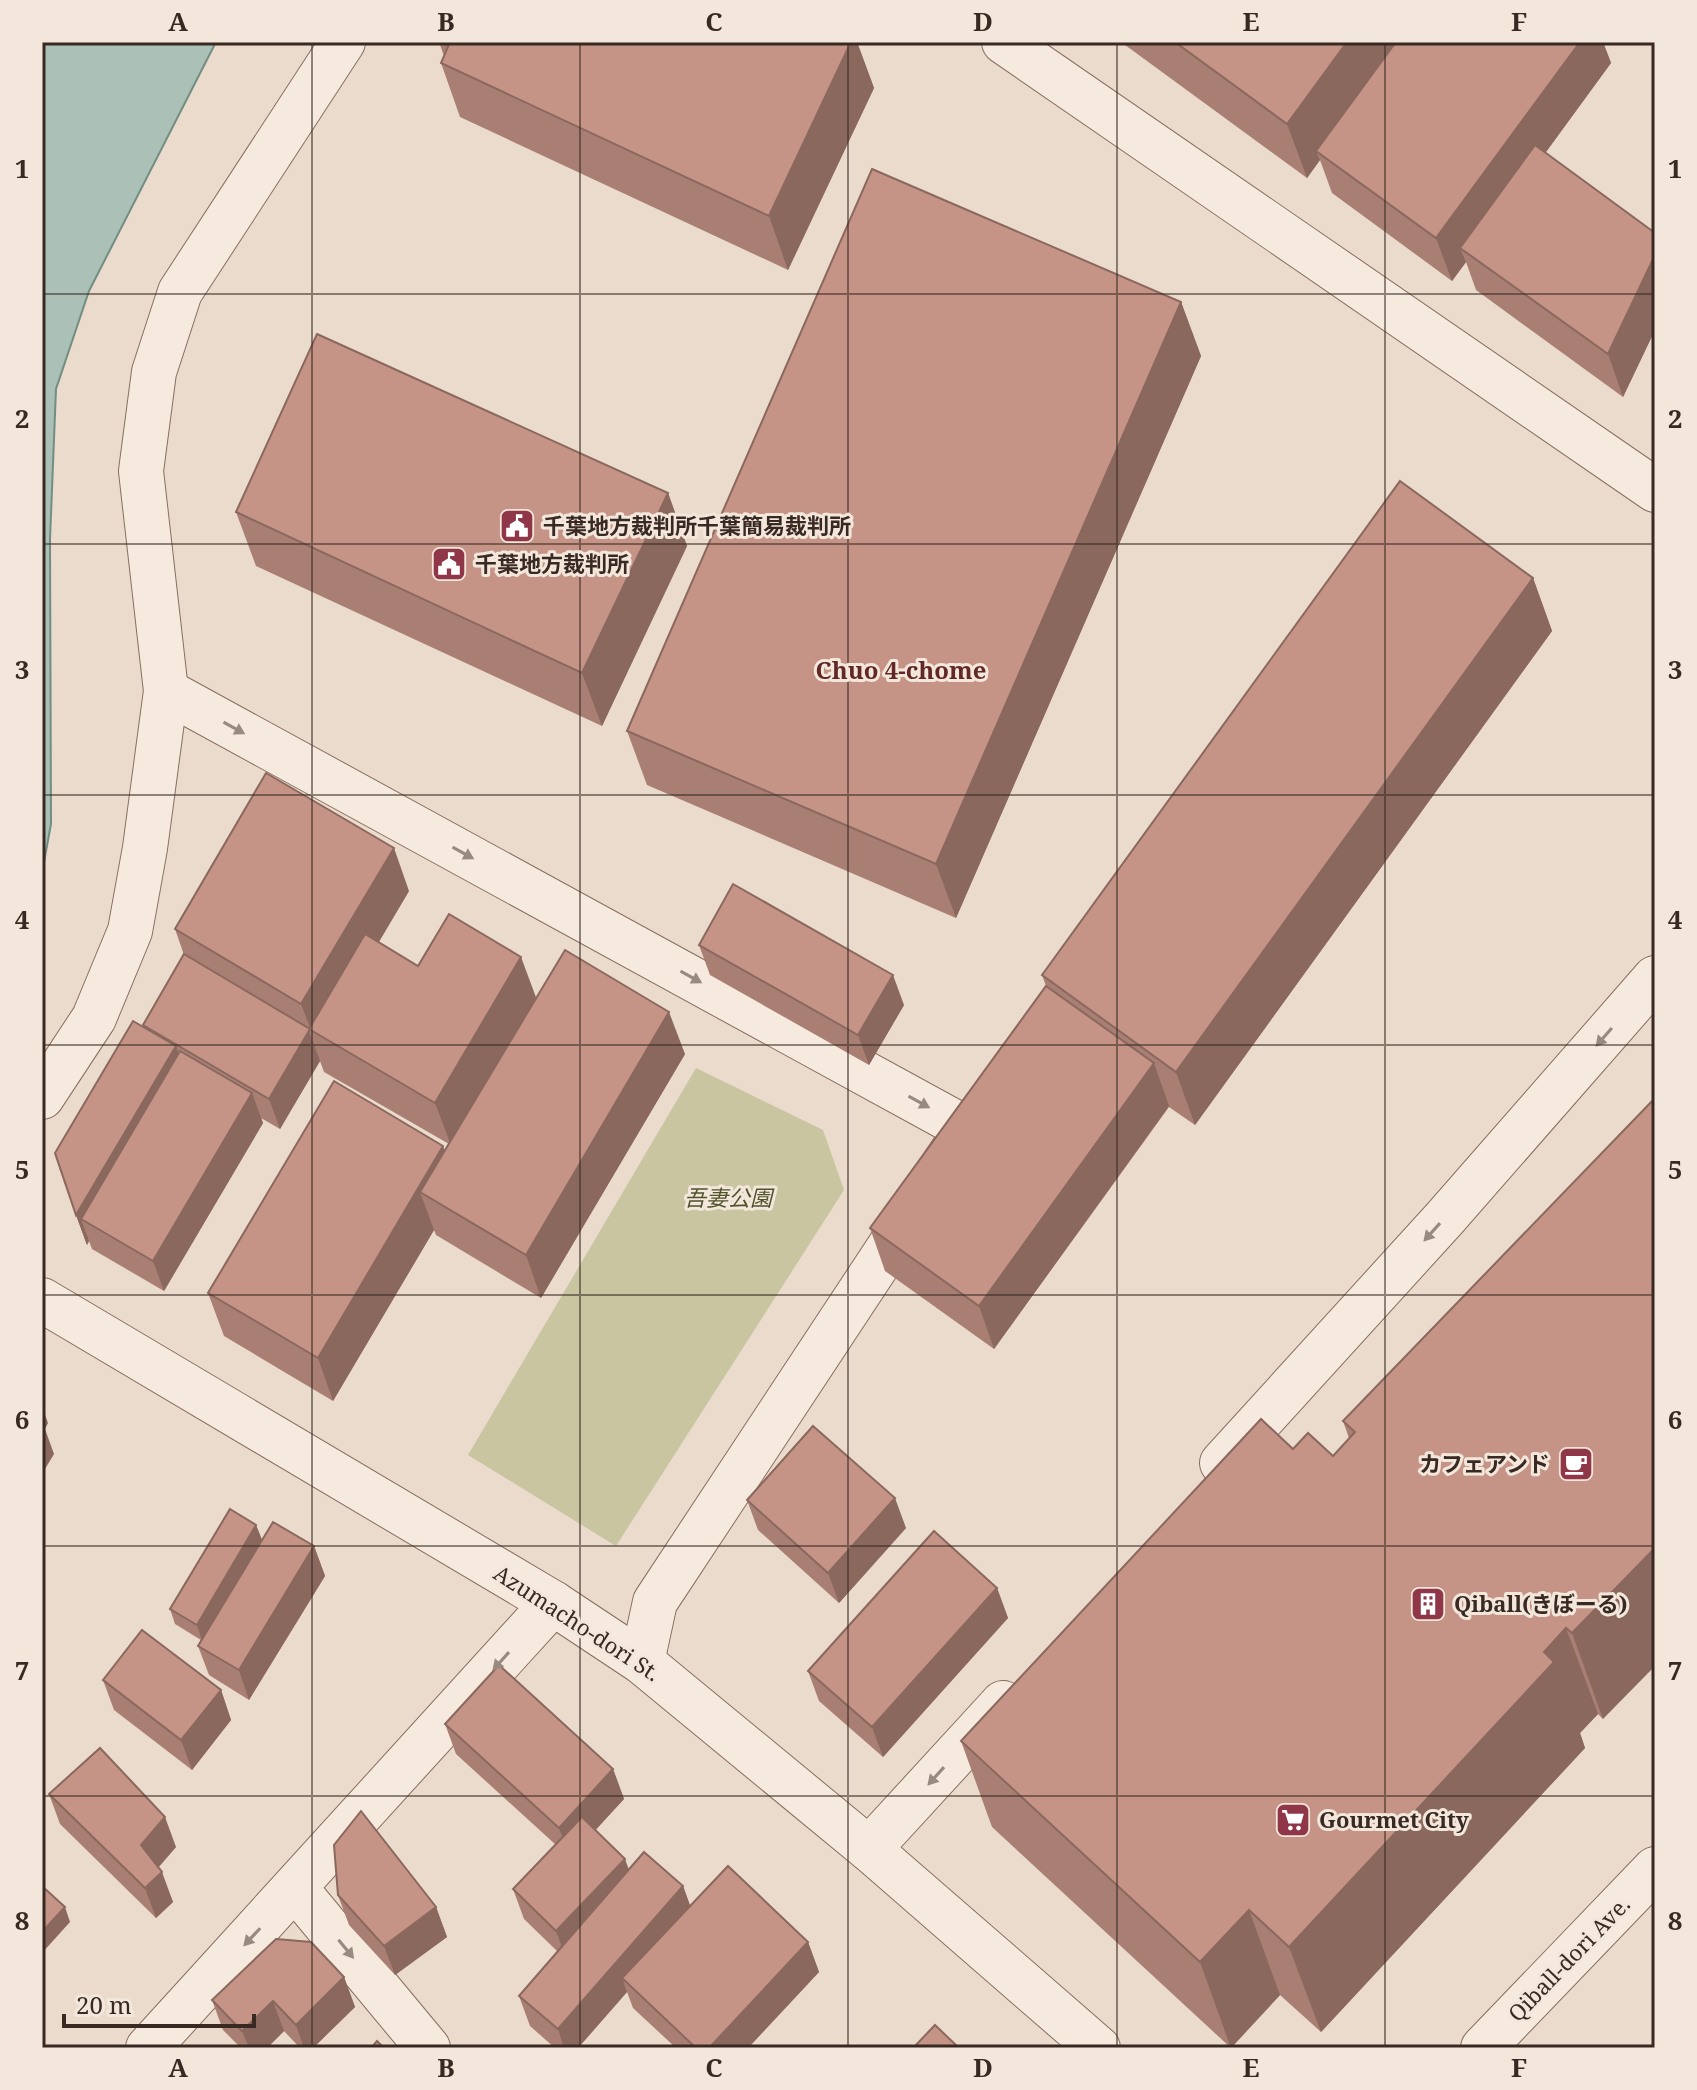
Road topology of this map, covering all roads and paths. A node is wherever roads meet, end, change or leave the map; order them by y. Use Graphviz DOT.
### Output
graph roads {
  1 [pos="343,42"];
  2 [pos="1004,42"];
  3 [pos="1653,484"];
  4 [pos="166,691"];
  5 [pos="1655,978"];
  6 [pos="42,1097"];
  7 [pos="42,1300"];
  8 [pos="1200,1487"];
  9 [pos="553,1603"];
  10 [pos="642,1662"];
  11 [pos="1029,1674"];
  12 [pos="869,1849"];
  13 [pos="1655,1869"];
  14 [pos="296,1889"];
  15 [pos="148,2048"];
  16 [pos="428,2048"];
  17 [pos="1098,2048"];
  18 [pos="1483,2048"];
  1 -- 4 [label="street"];
  2 -- 3 [label="street"];
  4 -- 6 [label="street"];
  4 -- 10 [label="street, one-way"];
  5 -- 8 [label="street, one-way"];
  7 -- 9 [label="street, Azumacho-dori St."];
  9 -- 10 [label="street, Azumacho-dori St."];
  9 -- 14 [label="street, one-way"];
  10 -- 12 [label="street, Azumacho-dori St."];
  11 -- 12 [label="street, one-way"];
  12 -- 17 [label="street, Azumacho-dori St."];
  13 -- 18 [label="street, Qiball-dori Ave."];
  14 -- 15 [label="street, one-way"];
  14 -- 16 [label="street, one-way"];
}
